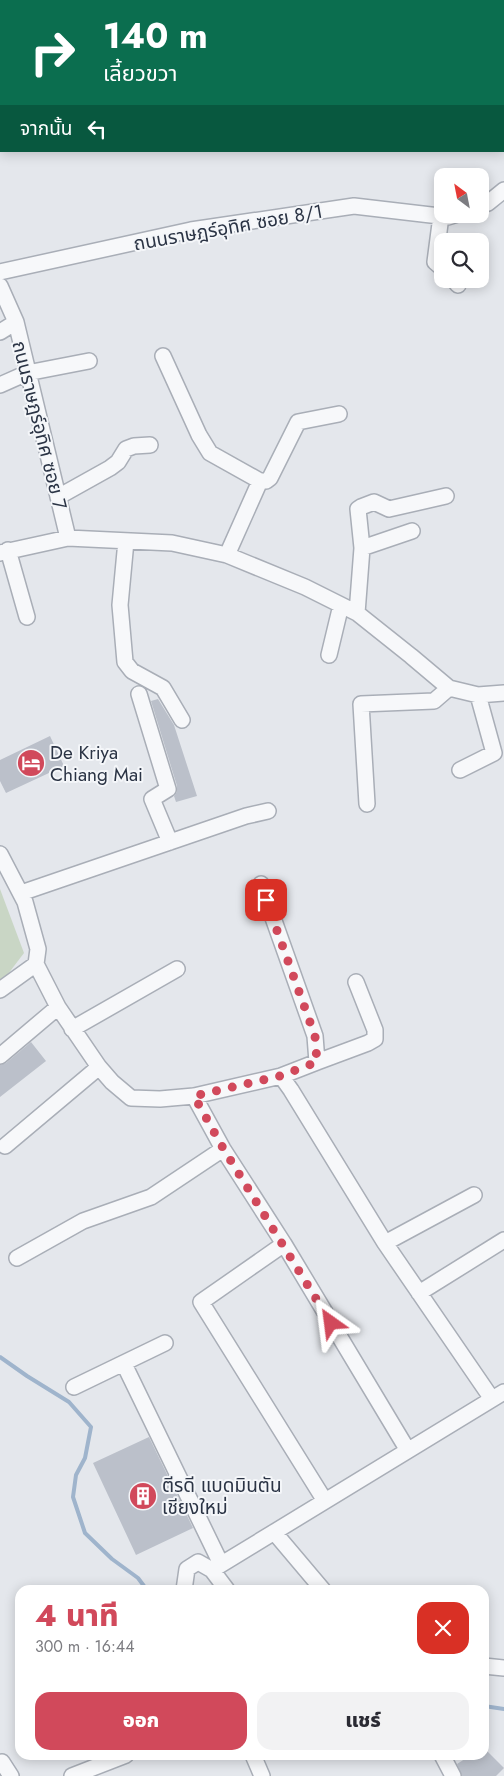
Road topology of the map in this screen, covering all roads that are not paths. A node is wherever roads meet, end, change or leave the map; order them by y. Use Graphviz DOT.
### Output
graph roads {
  1 [pos="504,190"];
  2 [pos="489,201"];
  3 [pos="434,215"];
  4 [pos="0,272"];
  5 [pos="0,286"];
  6 [pos="16,322"];
  7 [pos="0,332"];
  8 [pos="163,356"];
  9 [pos="88,361"];
  10 [pos="27,373"];
  11 [pos="0,384"];
  12 [pos="339,414"];
  13 [pos="150,445"];
  14 [pos="260,481"];
  15 [pos="446,496"];
  16 [pos="58,497"];
  17 [pos="412,531"];
  18 [pos="68,538"];
  19 [pos="126,541"];
  20 [pos="362,548"];
  21 [pos="4,552"];
  22 [pos="227,555"];
  23 [pos="342,605"];
  24 [pos="357,613"];
  25 [pos="27,617"];
  26 [pos="329,655"];
  27 [pos="448,688"];
  28 [pos="504,693"];
  29 [pos="139,694"];
  30 [pos="478,694"];
  31 [pos="182,720"];
  32 [pos="460,770"];
  33 [pos="367,804"];
  34 [pos="268,811"];
  35 [pos="170,842"];
  36 [pos="0,854"];
  37 [pos="260,884"];
  38 [pos="21,893"];
  39 [pos="36,964"];
  40 [pos="177,969"];
  41 [pos="356,982"];
  42 [pos="0,990"];
  43 [pos="58,1007"];
  44 [pos="72,1030"];
  45 [pos="0,1056"];
  46 [pos="317,1062"];
  47 [pos="99,1066"];
  48 [pos="280,1076"];
  49 [pos="194,1096"];
  50 [pos="4,1146"];
  51 [pos="223,1148"];
  52 [pos="474,1195"];
  53 [pos="504,1240"];
  54 [pos="385,1243"];
  55 [pos="284,1244"];
  56 [pos="17,1258"];
  57 [pos="419,1293"];
  58 [pos="165,1342"];
  59 [pos="124,1364"];
  60 [pos="74,1387"];
  61 [pos="498,1395"];
  62 [pos="407,1450"];
  63 [pos="325,1501"];
  64 [pos="274,1532"];
  65 [pos="217,1567"];
  66 [pos="185,1585"];
  67 [pos="226,1585"];
  68 [pos="319,1585"];
  69 [pos="489,1666"];
  70 [pos="504,1668"];
  71 [pos="113,1760"];
  72 [pos="255,1760"];
  73 [pos="445,1760"];
  74 [pos="1,1762"];
  75 [pos="11,1776"];
  76 [pos="72,1776"];
  77 [pos="262,1776"];
  78 [pos="453,1776"];
  1 -- 2 [label="street"];
  3 -- 4 [label="street, ถนนราษฎร์อุทิศ ซอย 8/1"];
  5 -- 6 [label="street, ถนนราษฎร์อุทิศ ซอย 7"];
  6 -- 7 [label="street"];
  6 -- 10 [label="street, ถนนราษฎร์อุทิศ ซอย 7"];
  8 -- 14 [label="street"];
  9 -- 10 [label="street"];
  10 -- 11 [label="street"];
  10 -- 16 [label="street, ถนนราษฎร์อุทิศ ซอย 7"];
  12 -- 14 [label="street"];
  13 -- 16 [label="street"];
  14 -- 22 [label="street"];
  15 -- 20 [label="street"];
  16 -- 18 [label="street, ถนนราษฎร์อุทิศ ซอย 7"];
  17 -- 20 [label="street"];
  18 -- 19 [label="street"];
  18 -- 21 [label="street"];
  19 -- 22 [label="street"];
  19 -- 31 [label="street"];
  20 -- 24 [label="street"];
  21 -- 25 [label="street"];
  22 -- 23 [label="street"];
  23 -- 24 [label="street"];
  23 -- 26 [label="street"];
  24 -- 27 [label="street"];
  27 -- 30 [label="street"];
  27 -- 33 [label="street"];
  28 -- 30 [label="street"];
  29 -- 35 [label="street"];
  30 -- 32 [label="street"];
  34 -- 35 [label="street"];
  35 -- 38 [label="street"];
  36 -- 38 [label="street"];
  37 -- 46 [label="street"];
  38 -- 39 [label="street"];
  39 -- 42 [label="street"];
  39 -- 43 [label="street"];
  40 -- 44 [label="street"];
  41 -- 46 [label="street"];
  43 -- 44 [label="street"];
  43 -- 45 [label="street"];
  44 -- 47 [label="street"];
  46 -- 48 [label="street"];
  47 -- 49 [label="street"];
  47 -- 50 [label="street"];
  48 -- 49 [label="street"];
  48 -- 54 [label="street"];
  49 -- 51 [label="street"];
  51 -- 55 [label="street"];
  51 -- 56 [label="street"];
  52 -- 54 [label="street"];
  53 -- 57 [label="street"];
  54 -- 57 [label="street"];
  55 -- 62 [label="street"];
  55 -- 63 [label="street"];
  57 -- 61 [label="street"];
  58 -- 59 [label="street"];
  59 -- 60 [label="street"];
  59 -- 65 [label="street"];
  61 -- 62 [label="street"];
  62 -- 63 [label="street"];
  63 -- 64 [label="street"];
  64 -- 65 [label="street"];
  64 -- 68 [label="street"];
  65 -- 66 [label="street"];
  65 -- 67 [label="street"];
  69 -- 70 [label="street"];
  71 -- 76 [label="street"];
  72 -- 77 [label="street"];
  73 -- 78 [label="street"];
  74 -- 75 [label="street"];
}
